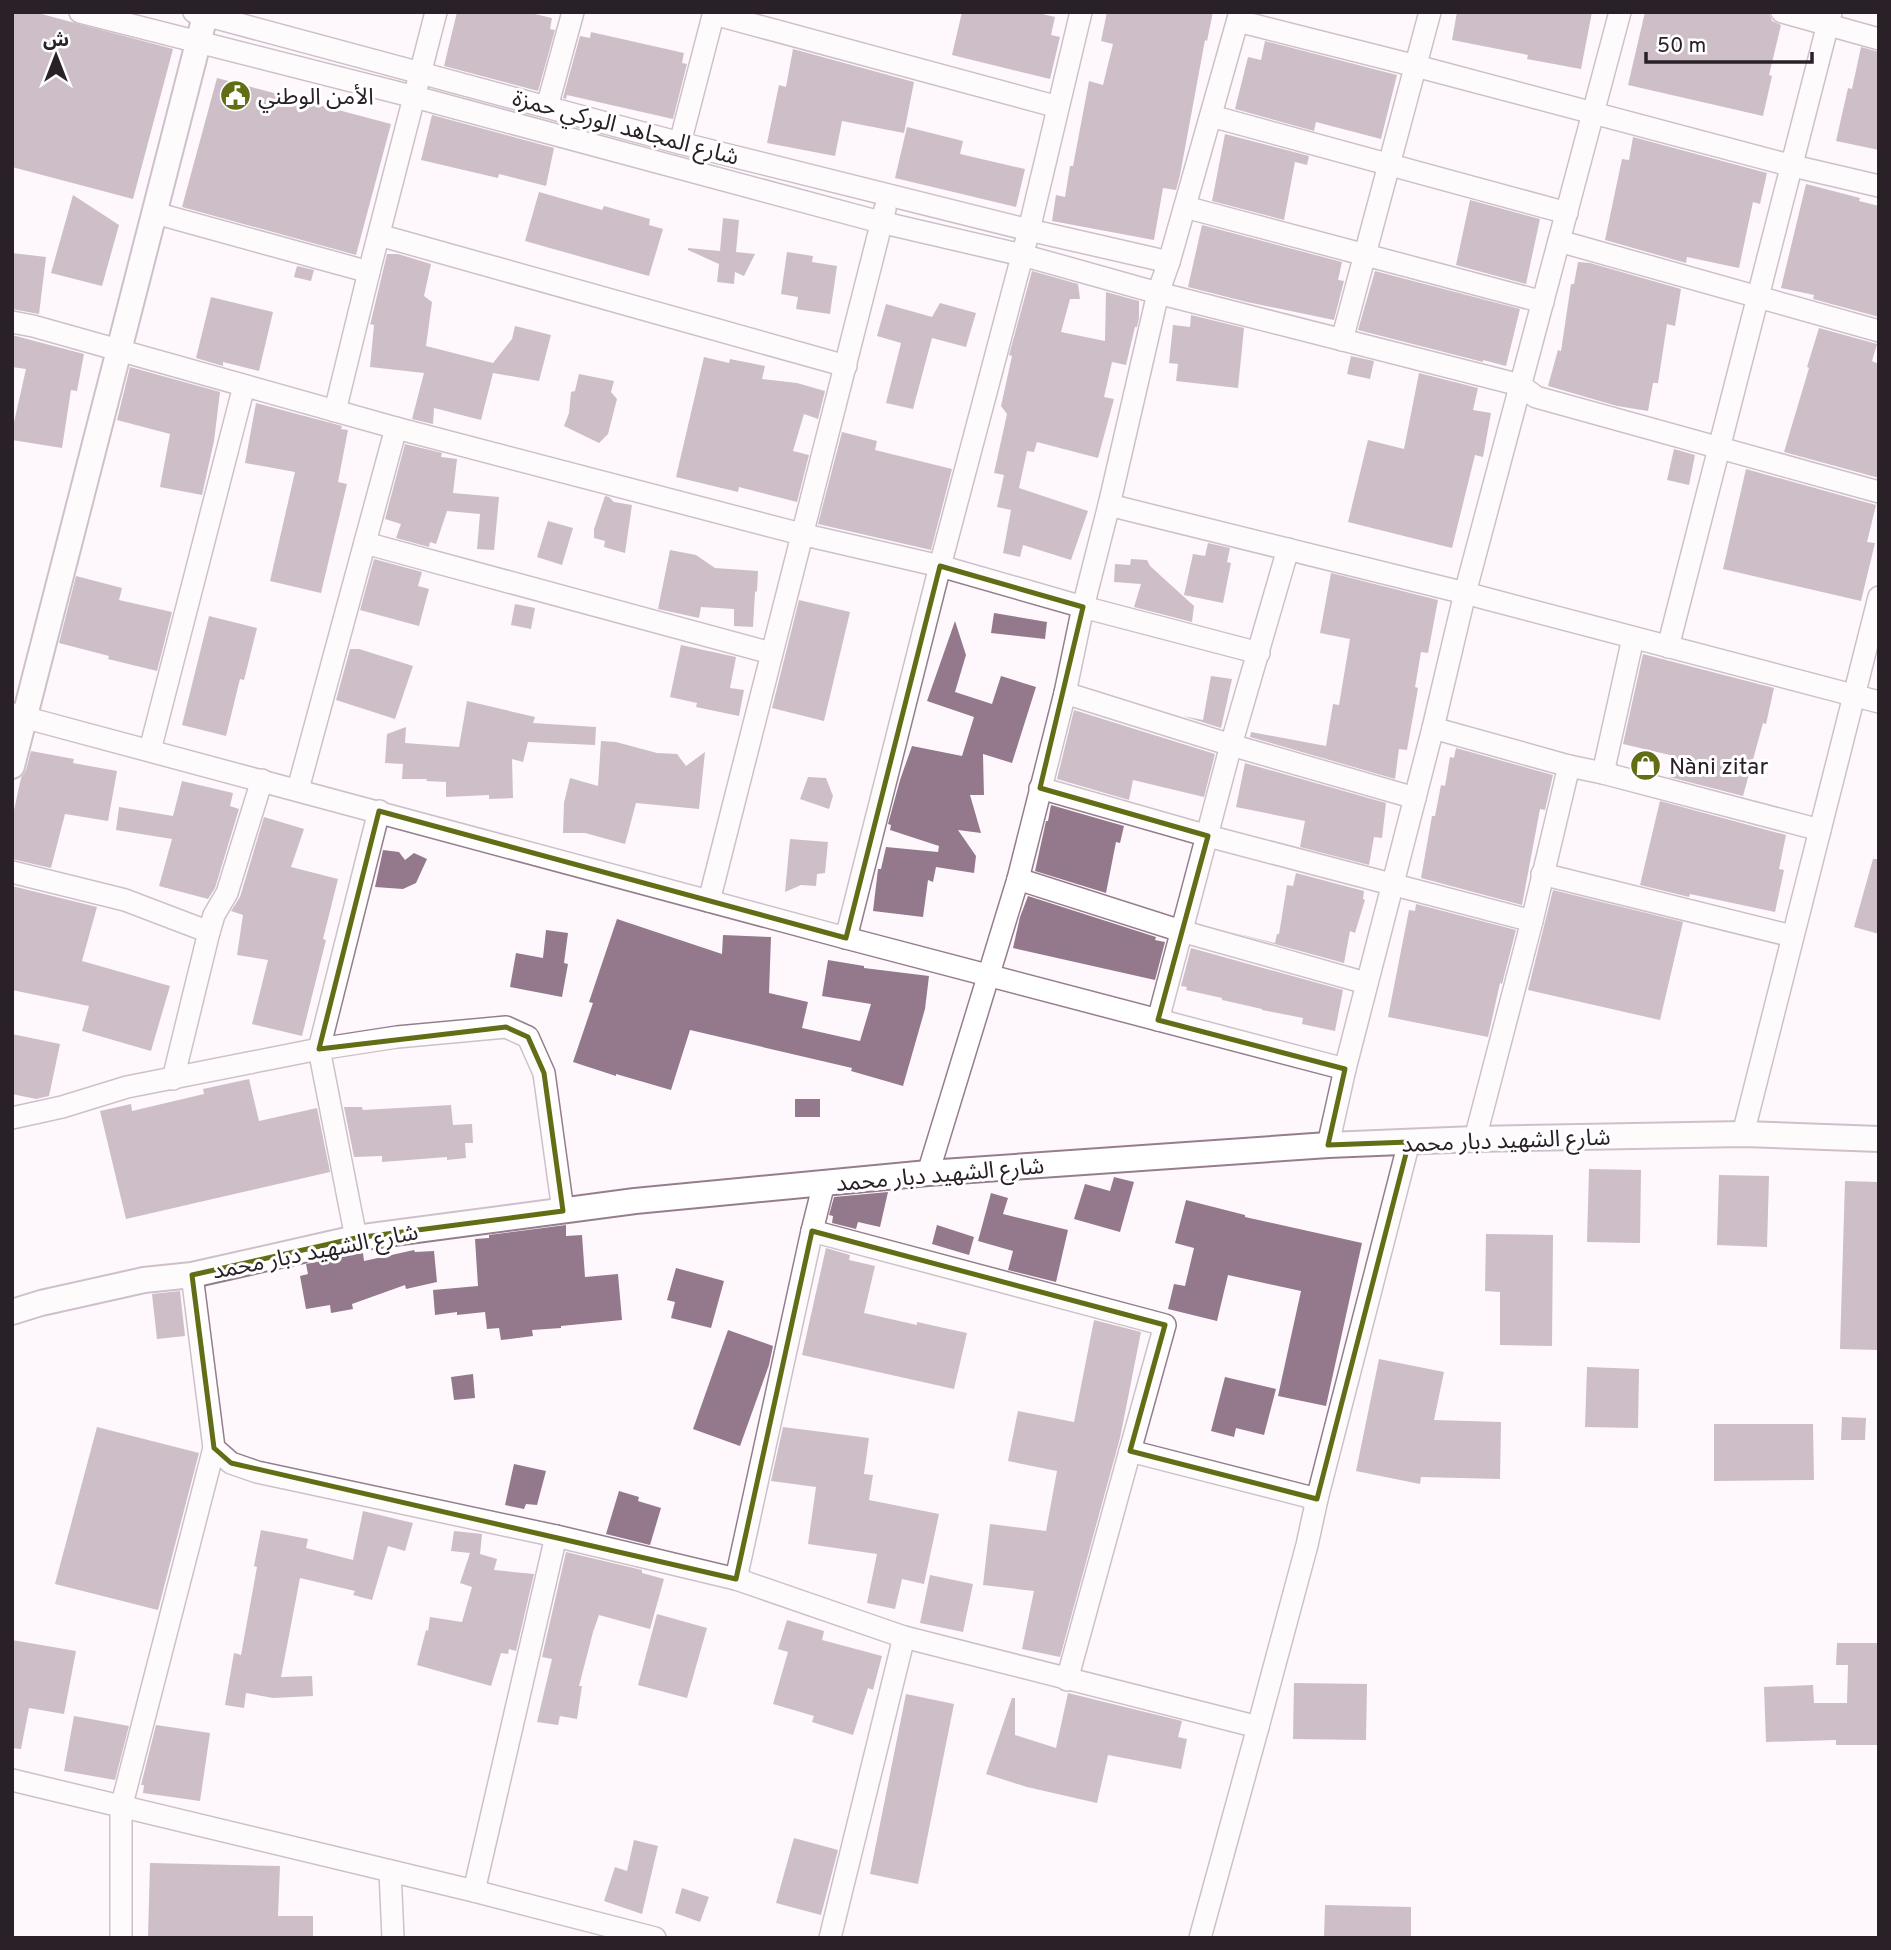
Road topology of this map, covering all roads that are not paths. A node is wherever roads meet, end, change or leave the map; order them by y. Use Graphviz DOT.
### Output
graph roads {
  1 [pos="80,12"];
  2 [pos="436,12"];
  3 [pos="572,12"];
  4 [pos="1081,12"];
  5 [pos="1430,12"];
  6 [pos="1620,12"];
  7 [pos="1782,12"];
  8 [pos="202,13"];
  9 [pos="714,13"];
  10 [pos="1239,17"];
  11 [pos="1829,18"];
  12 [pos="1879,39"];
  13 [pos="198,41"];
  14 [pos="1416,66"];
  15 [pos="421,73"];
  16 [pos="415,97"];
  17 [pos="547,107"];
  18 [pos="1058,107"];
  19 [pos="1594,114"];
  20 [pos="1211,116"];
  21 [pos="680,143"];
  22 [pos="1389,165"];
  23 [pos="1793,166"];
  24 [pos="1879,186"];
  25 [pos="890,194"];
  26 [pos="1185,207"];
  27 [pos="1567,212"];
  28 [pos="155,213"];
  29 [pos="880,222"];
  30 [pos="1030,230"];
  31 [pos="379,235"];
  32 [pos="1559,241"];
  33 [pos="1022,255"];
  34 [pos="1365,255"];
  35 [pos="1169,262"];
  36 [pos="369,272"];
  37 [pos="1158,293"];
  38 [pos="1758,298"];
  39 [pos="1543,302"];
  40 [pos="12,323"];
  41 [pos="1879,331"];
  42 [pos="1342,341"];
  43 [pos="119,351"];
  44 [pos="846,366"];
  45 [pos="1520,385"];
  46 [pos="244,386"];
  47 [pos="335,411"];
  48 [pos="396,428"];
  49 [pos="1719,449"];
  50 [pos="1879,492"];
  51 [pos="1109,505"];
  52 [pos="802,534"];
  53 [pos="365,543"];
  54 [pos="1288,550"];
  55 [pos="940,566"];
  56 [pos="1465,593"];
  57 [pos="1879,597"];
  58 [pos="1083,607"];
  59 [pos="1633,638"];
  60 [pos="1668,648"];
  61 [pos="771,653"];
  62 [pos="1259,653"];
  63 [pos="1065,693"];
  64 [pos="1854,695"];
  65 [pos="1879,702"];
  66 [pos="18,715"];
  67 [pos="1433,728"];
  68 [pos="1231,745"];
  69 [pos="150,750"];
  70 [pos="12,766"];
  71 [pos="1569,766"];
  72 [pos="1603,773"];
  73 [pos="262,780"];
  74 [pos="1040,788"];
  75 [pos="298,789"];
  76 [pos="1415,797"];
  77 [pos="379,811"];
  78 [pos="1820,830"];
  79 [pos="1208,836"];
  80 [pos="12,872"];
  81 [pos="1542,874"];
  82 [pos="1018,878"];
  83 [pos="1391,886"];
  84 [pos="709,901"];
  85 [pos="1532,921"];
  86 [pos="1181,931"];
  87 [pos="209,932"];
  88 [pos="1792,936"];
  89 [pos="846,938"];
  90 [pos="989,975"];
  91 [pos="1366,983"];
  92 [pos="1158,1020"];
  93 [pos="319,1049"];
  94 [pos="1345,1069"];
  95 [pos="173,1079"];
  96 [pos="12,1118"];
  97 [pos="1743,1134"];
  98 [pos="1475,1139"];
  99 [pos="1879,1139"];
  100 [pos="1409,1142"];
  101 [pos="1328,1145"];
  102 [pos="928,1173"];
  103 [pos="824,1183"];
  104 [pos="563,1211"];
  105 [pos="812,1231"];
  106 [pos="356,1238"];
  107 [pos="192,1275"];
  108 [pos="12,1312"];
  109 [pos="214,1448"];
  110 [pos="1130,1451"];
  111 [pos="1317,1499"];
  112 [pos="556,1536"];
  113 [pos="736,1579"];
  114 [pos="904,1637"];
  115 [pos="1067,1680"];
  116 [pos="1258,1727"];
  117 [pos="12,1780"];
  118 [pos="121,1808"];
  119 [pos="390,1871"];
  120 [pos="474,1891"];
  121 [pos="121,1938"];
  122 [pos="393,1938"];
  123 [pos="654,1938"];
  124 [pos="830,1938"];
  125 [pos="1200,1938"];
  1 -- 13 [label="street, شارع المجاهد الوركي حمزة"];
  2 -- 15 [label="street"];
  3 -- 17 [label="street"];
  4 -- 18 [label="street"];
  5 -- 14 [label="street"];
  6 -- 19 [label="street"];
  7 -- 11 [label="street"];
  8 -- 13 [label="street"];
  8 -- 15 [label="street, شارع المجاهد الوركي حمزة"];
  9 -- 18 [label="street"];
  9 -- 21 [label="street"];
  10 -- 14 [label="street"];
  10 -- 20 [label="street"];
  11 -- 12 [label="street"];
  11 -- 23 [label="street"];
  13 -- 16 [label="street, شارع المجاهد الوركي حمزة"];
  13 -- 28 [label="street"];
  14 -- 19 [label="street"];
  14 -- 22 [label="street"];
  15 -- 16 [label="street"];
  15 -- 17 [label="street, شارع المجاهد الوركي حمزة"];
  16 -- 29 [label="street, شارع المجاهد الوركي حمزة"];
  16 -- 31 [label="street"];
  17 -- 21 [label="street, شارع المجاهد الوركي حمزة"];
  18 -- 30 [label="street"];
  19 -- 23 [label="street"];
  19 -- 27 [label="street"];
  20 -- 22 [label="street"];
  20 -- 26 [label="street"];
  21 -- 25 [label="street, شارع المجاهد الوركي حمزة"];
  22 -- 27 [label="street"];
  22 -- 34 [label="street"];
  23 -- 24 [label="street"];
  23 -- 38 [label="street"];
  25 -- 29 [label="street"];
  25 -- 30 [label="street, شارع المجاهد الوركي حمزة"];
  26 -- 34 [label="street"];
  26 -- 35 [label="street"];
  27 -- 32 [label="street"];
  28 -- 36 [label="street"];
  28 -- 43 [label="street"];
  29 -- 33 [label="street, شارع المجاهد الوركي حمزة"];
  29 -- 44 [label="street"];
  30 -- 33 [label="street"];
  30 -- 35 [label="street, شارع المجاهد الوركي حمزة"];
  31 -- 36 [label="street"];
  31 -- 44 [label="street"];
  32 -- 38 [label="street"];
  32 -- 39 [label="street"];
  33 -- 37 [label="street, شارع المجاهد الوركي حمزة"];
  33 -- 55 [label="street"];
  34 -- 39 [label="street"];
  34 -- 42 [label="street"];
  35 -- 37 [label="street"];
  36 -- 47 [label="street"];
  37 -- 42 [label="street, شارع المجاهد الوركي حمزة"];
  37 -- 51 [label="street"];
  38 -- 41 [label="street"];
  38 -- 49 [label="street"];
  39 -- 45 [label="street"];
  40 -- 43 [label="street"];
  42 -- 45 [label="street, شارع المجاهد الوركي حمزة"];
  43 -- 46 [label="street"];
  43 -- 66 [label="street"];
  44 -- 52 [label="street"];
  45 -- 49 [label="street, شارع المجاهد الوركي حمزة"];
  45 -- 56 [label="street"];
  46 -- 47 [label="street"];
  46 -- 69 [label="street"];
  47 -- 48 [label="street"];
  48 -- 52 [label="street"];
  48 -- 53 [label="street"];
  49 -- 50 [label="street, شارع المجاهد الوركي حمزة"];
  49 -- 60 [label="street"];
  51 -- 54 [label="street"];
  51 -- 58 [label="street"];
  52 -- 55 [label="street"];
  52 -- 61 [label="street"];
  53 -- 61 [label="street"];
  53 -- 75 [label="street"];
  54 -- 56 [label="street"];
  54 -- 62 [label="street"];
  55 -- 58 [label="street"];
  55 -- 89 [label="street"];
  56 -- 59 [label="street"];
  56 -- 67 [label="street"];
  57 -- 64 [label="street"];
  58 -- 62 [label="street"];
  58 -- 63 [label="street"];
  59 -- 60 [label="street"];
  59 -- 72 [label="street"];
  60 -- 64 [label="street"];
  61 -- 84 [label="street"];
  62 -- 68 [label="street"];
  63 -- 68 [label="street"];
  63 -- 74 [label="street"];
  64 -- 65 [label="street"];
  64 -- 78 [label="street"];
  66 -- 69 [label="street"];
  66 -- 70 [label="street"];
  67 -- 71 [label="street"];
  67 -- 76 [label="street"];
  68 -- 76 [label="street"];
  68 -- 79 [label="street"];
  69 -- 73 [label="street"];
  71 -- 72 [label="street"];
  71 -- 81 [label="street"];
  72 -- 78 [label="street"];
  73 -- 75 [label="street"];
  73 -- 87 [label="street"];
  74 -- 79 [label="street"];
  74 -- 82 [label="street"];
  75 -- 77 [label="street"];
  76 -- 83 [label="street"];
  77 -- 84 [label="street"];
  77 -- 93 [label="street"];
  78 -- 88 [label="street"];
  79 -- 83 [label="street"];
  79 -- 86 [label="street"];
  80 -- 87 [label="street"];
  81 -- 85 [label="street"];
  81 -- 88 [label="street"];
  82 -- 86 [label="street"];
  82 -- 90 [label="street"];
  83 -- 85 [label="street"];
  83 -- 91 [label="street"];
  84 -- 89 [label="street"];
  85 -- 98 [label="street"];
  86 -- 91 [label="street"];
  86 -- 92 [label="street"];
  87 -- 95 [label="street"];
  88 -- 97 [label="street"];
  89 -- 90 [label="street"];
  90 -- 92 [label="street"];
  90 -- 102 [label="street"];
  91 -- 94 [label="street"];
  92 -- 94 [label="street"];
  93 -- 95 [label="street"];
  93 -- 104 [label="street"];
  93 -- 106 [label="street"];
  94 -- 101 [label="street"];
  95 -- 96 [label="street"];
  97 -- 98 [label="street, شارع الشهيد دبار محمد"];
  97 -- 99 [label="street, شارع الشهيد دبار محمد"];
  98 -- 100 [label="street, شارع الشهيد دبار محمد"];
  100 -- 101 [label="street, شارع الشهيد دبار محمد"];
  100 -- 111 [label="street"];
  101 -- 102 [label="street, شارع الشهيد دبار محمد"];
  102 -- 103 [label="street, شارع الشهيد دبار محمد"];
  103 -- 104 [label="street, شارع الشهيد دبار محمد"];
  103 -- 105 [label="street"];
  104 -- 106 [label="street, شارع الشهيد دبار محمد"];
  105 -- 110 [label="street"];
  105 -- 113 [label="street"];
  106 -- 107 [label="street, شارع الشهيد دبار محمد"];
  107 -- 108 [label="street, شارع الشهيد دبار محمد"];
  107 -- 109 [label="street"];
  109 -- 112 [label="street"];
  109 -- 118 [label="street"];
  110 -- 111 [label="street"];
  110 -- 115 [label="street"];
  111 -- 116 [label="street"];
  112 -- 113 [label="street"];
  112 -- 120 [label="street"];
  113 -- 114 [label="street"];
  114 -- 115 [label="street"];
  114 -- 124 [label="street"];
  115 -- 116 [label="street"];
  116 -- 125 [label="street"];
  117 -- 118 [label="street"];
  118 -- 119 [label="street"];
  118 -- 121 [label="street"];
  119 -- 120 [label="street"];
  119 -- 122 [label="street"];
  120 -- 123 [label="street"];
}
